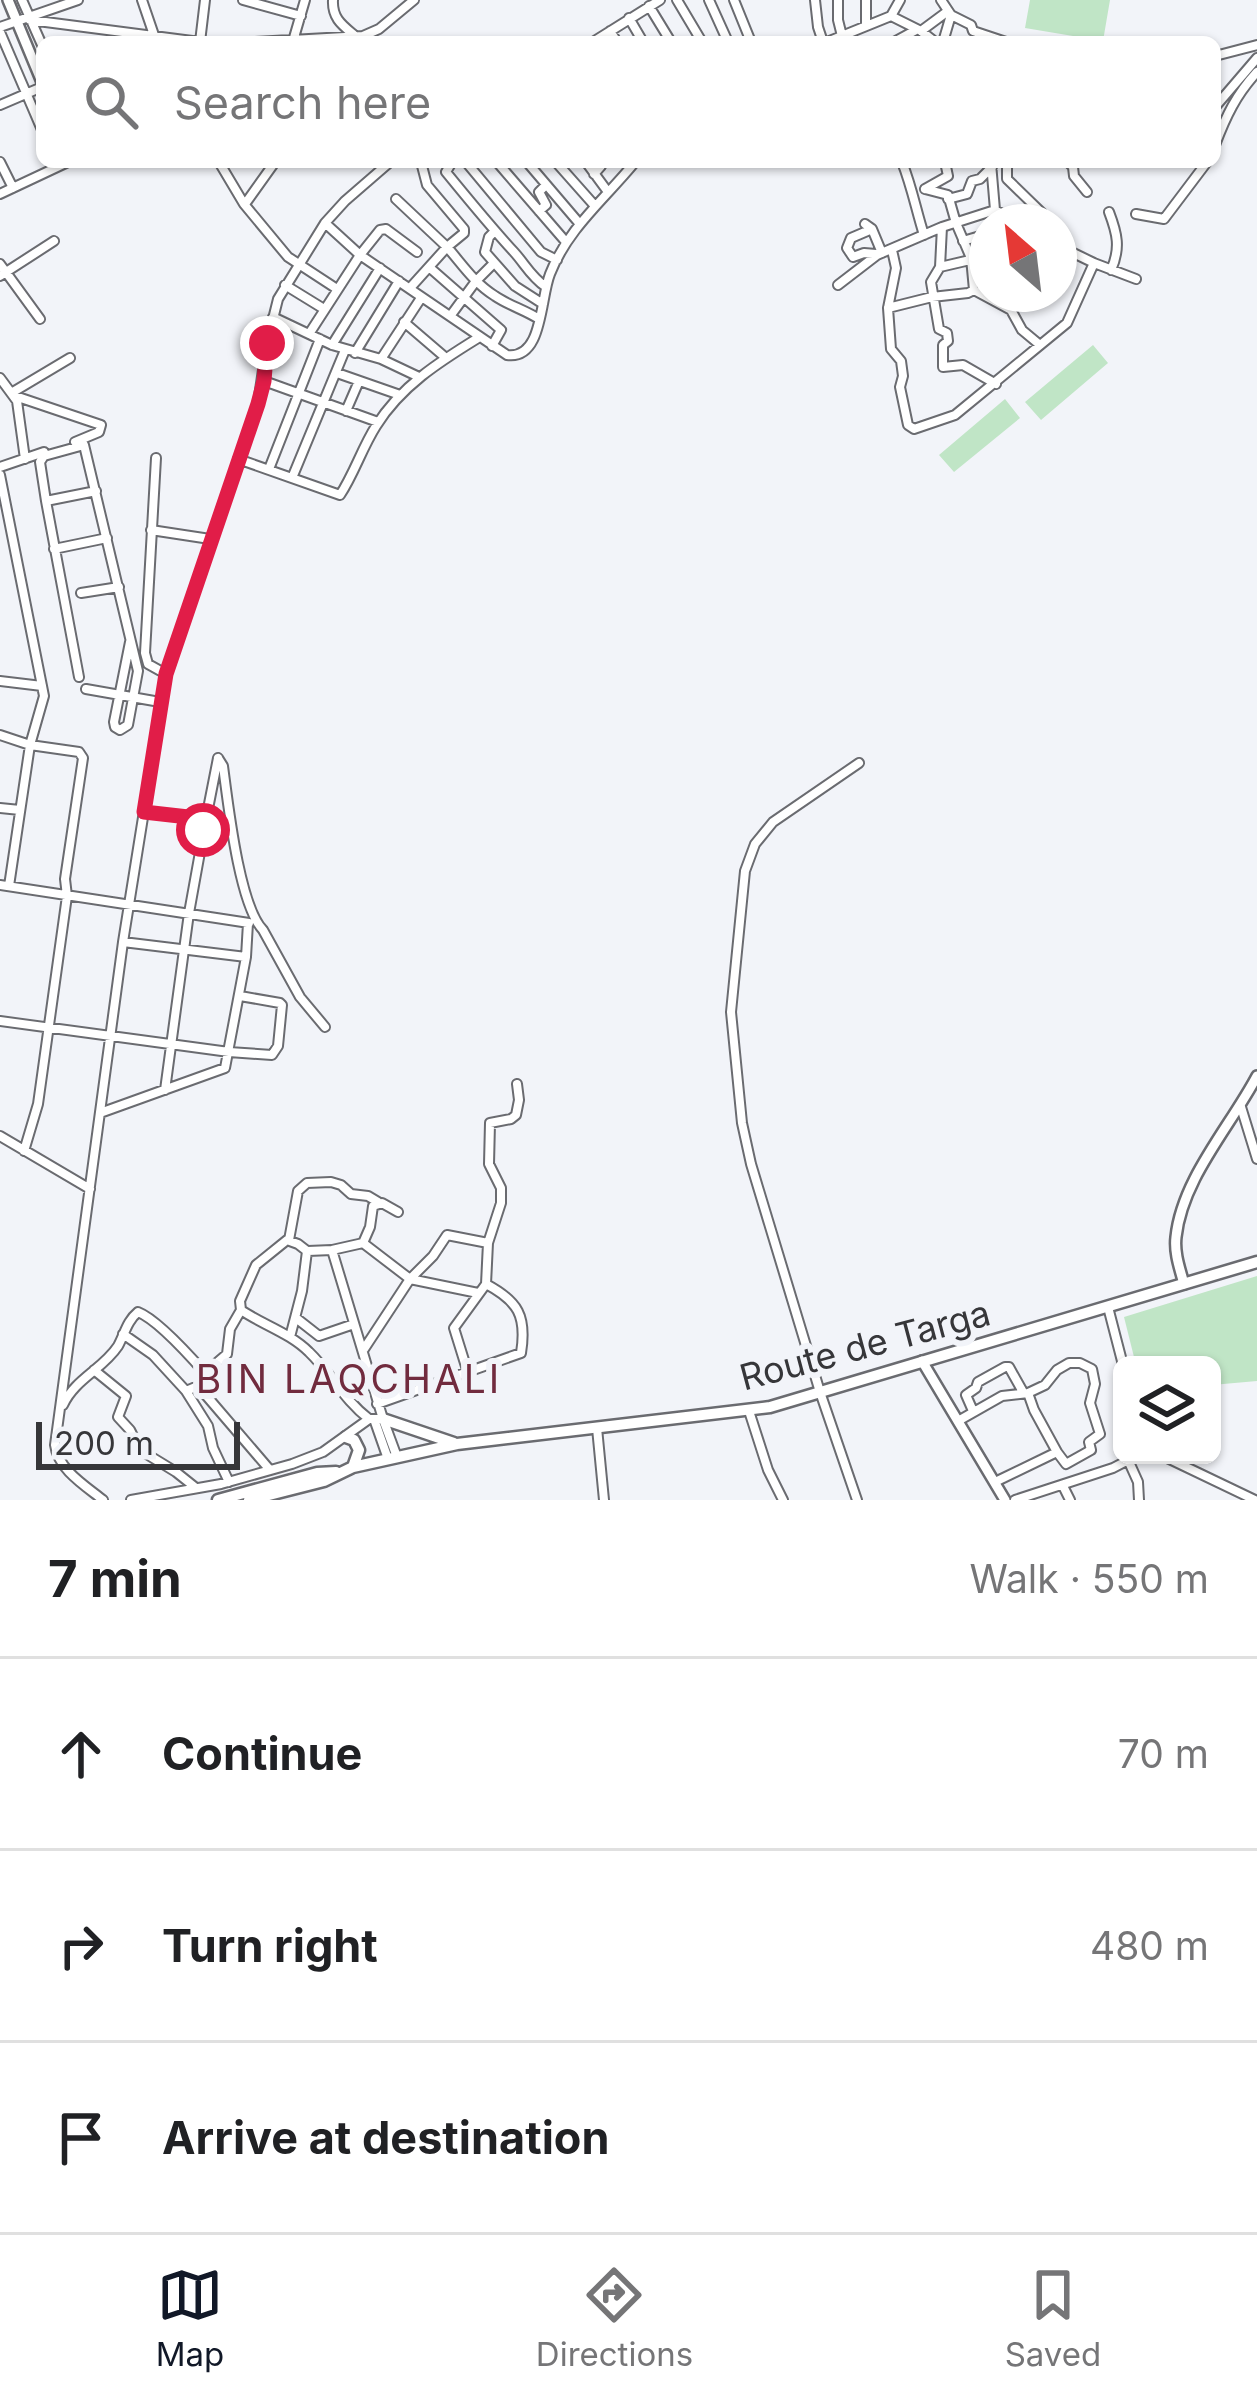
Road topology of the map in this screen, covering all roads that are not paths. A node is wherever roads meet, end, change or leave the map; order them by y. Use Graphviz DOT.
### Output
graph roads {
  1 [pos="22,0"];
  2 [pos="78,0"];
  3 [pos="142,0"];
  4 [pos="205,0"];
  5 [pos="243,0"];
  6 [pos="305,0"];
  7 [pos="333,0"];
  8 [pos="414,0"];
  9 [pos="660,0"];
  10 [pos="677,0"];
  11 [pos="709,0"];
  12 [pos="734,0"];
  13 [pos="815,0"];
  14 [pos="838,0"];
  15 [pos="866,0"];
  16 [pos="900,0"];
  17 [pos="941,0"];
  18 [pos="6,4"];
  19 [pos="649,6"];
  20 [pos="950,13"];
  21 [pos="301,16"];
  22 [pos="891,16"];
  23 [pos="29,18"];
  24 [pos="629,18"];
  25 [pos="16,21"];
  26 [pos="866,25"];
  27 [pos="0,29"];
  28 [pos="919,30"];
  29 [pos="610,31"];
  30 [pos="38,36"];
  31 [pos="133,36"];
  32 [pos="155,36"];
  33 [pos="201,36"];
  34 [pos="295,36"];
  35 [pos="355,36"];
  36 [pos="373,36"];
  37 [pos="602,36"];
  38 [pos="613,36"];
  39 [pos="640,36"];
  40 [pos="667,36"];
  41 [pos="698,36"];
  42 [pos="725,36"];
  43 [pos="749,36"];
  44 [pos="823,36"];
  45 [pos="842,36"];
  46 [pos="906,36"];
  47 [pos="929,36"];
  48 [pos="941,36"];
  49 [pos="973,36"];
  50 [pos="1257,45"];
  51 [pos="1221,54"];
  52 [pos="1257,58"];
  53 [pos="36,69"];
  54 [pos="1257,72"];
  55 [pos="36,88"];
  56 [pos="26,94"];
  57 [pos="1221,100"];
  58 [pos="0,105"];
  59 [pos="36,116"];
  60 [pos="1221,130"];
  61 [pos="0,161"];
  62 [pos="50,168"];
  63 [pos="223,168"];
  64 [pos="271,168"];
  65 [pos="380,168"];
  66 [pos="423,168"];
  67 [pos="448,168"];
  68 [pos="471,168"];
  69 [pos="502,168"];
  70 [pos="532,168"];
  71 [pos="561,168"];
  72 [pos="590,168"];
  73 [pos="599,168"];
  74 [pos="621,168"];
  75 [pos="630,168"];
  76 [pos="906,168"];
  77 [pos="946,168"];
  78 [pos="988,168"];
  79 [pos="991,168"];
  80 [pos="1007,168"];
  81 [pos="1073,168"];
  82 [pos="1202,168"];
  83 [pos="594,173"];
  84 [pos="626,173"];
  85 [pos="546,184"];
  86 [pos="13,188"];
  87 [pos="920,191"];
  88 [pos="608,192"];
  89 [pos="1088,192"];
  90 [pos="0,194"];
  91 [pos="397,199"];
  92 [pos="948,200"];
  93 [pos="244,204"];
  94 [pos="994,204"];
  95 [pos="1033,204"];
  96 [pos="595,206"];
  97 [pos="538,211"];
  98 [pos="1109,212"];
  99 [pos="1136,214"];
  100 [pos="969,219"];
  101 [pos="579,223"];
  102 [pos="956,223"];
  103 [pos="326,224"];
  104 [pos="942,227"];
  105 [pos="494,232"];
  106 [pos="924,235"];
  107 [pos="969,239"];
  108 [pos="54,241"];
  109 [pos="963,241"];
  110 [pos="566,242"];
  111 [pos="447,247"];
  112 [pos="892,250"];
  113 [pos="416,252"];
  114 [pos="879,254"];
  115 [pos="969,254"];
  116 [pos="360,255"];
  117 [pos="1077,255"];
  118 [pos="969,259"];
  119 [pos="557,260"];
  120 [pos="1094,263"];
  121 [pos="493,264"];
  122 [pos="298,266"];
  123 [pos="429,267"];
  124 [pos="940,267"];
  125 [pos="380,268"];
  126 [pos="1111,270"];
  127 [pos="2,271"];
  128 [pos="1136,279"];
  129 [pos="399,281"];
  130 [pos="476,281"];
  131 [pos="285,285"];
  132 [pos="838,285"];
  133 [pos="546,287"];
  134 [pos="410,288"];
  135 [pos="337,290"];
  136 [pos="969,292"];
  137 [pos="932,297"];
  138 [pos="421,298"];
  139 [pos="464,299"];
  140 [pos="543,304"];
  141 [pos="888,308"];
  142 [pos="325,310"];
  143 [pos="1012,312"];
  144 [pos="452,315"];
  145 [pos="273,317"];
  146 [pos="539,319"];
  147 [pos="40,320"];
  148 [pos="404,322"];
  149 [pos="310,334"];
  150 [pos="478,337"];
  151 [pos="320,340"];
  152 [pos="332,345"];
  153 [pos="1040,345"];
  154 [pos="492,346"];
  155 [pos="350,351"];
  156 [pos="70,358"];
  157 [pos="446,358"];
  158 [pos="381,359"];
  159 [pos="337,373"];
  160 [pos="419,377"];
  161 [pos="0,378"];
  162 [pos="264,381"];
  163 [pos="359,381"];
  164 [pos="996,384"];
  165 [pos="9,392"];
  166 [pos="299,392"];
  167 [pos="400,395"];
  168 [pos="323,403"];
  169 [pos="346,411"];
  170 [pos="377,422"];
  171 [pos="156,458"];
  172 [pos="25,459"];
  173 [pos="238,459"];
  174 [pos="269,469"];
  175 [pos="0,471"];
  176 [pos="292,478"];
  177 [pos="96,491"];
  178 [pos="46,501"];
  179 [pos="151,530"];
  180 [pos="107,538"];
  181 [pos="210,539"];
  182 [pos="54,549"];
  183 [pos="119,586"];
  184 [pos="81,593"];
  185 [pos="130,642"];
  186 [pos="166,674"];
  187 [pos="79,677"];
  188 [pos="0,681"];
  189 [pos="42,686"];
  190 [pos="86,689"];
  191 [pos="117,695"];
  192 [pos="133,698"];
  193 [pos="160,702"];
  194 [pos="0,735"];
  195 [pos="30,745"];
  196 [pos="859,764"];
  197 [pos="0,808"];
  198 [pos="20,810"];
  199 [pos="144,812"];
  200 [pos="206,819"];
  201 [pos="4,886"];
  202 [pos="67,896"];
  203 [pos="130,904"];
  204 [pos="189,913"];
  205 [pos="252,923"];
  206 [pos="123,943"];
  207 [pos="184,950"];
  208 [pos="246,957"];
  209 [pos="240,996"];
  210 [pos="0,1021"];
  211 [pos="325,1027"];
  212 [pos="49,1029"];
  213 [pos="112,1035"];
  214 [pos="171,1043"];
  215 [pos="229,1052"];
  216 [pos="1257,1076"];
  217 [pos="517,1084"];
  218 [pos="165,1090"];
  219 [pos="1241,1107"];
  220 [pos="100,1113"];
  221 [pos="0,1136"];
  222 [pos="24,1151"];
  223 [pos="1257,1160"];
  224 [pos="90,1190"];
  225 [pos="378,1202"];
  226 [pos="398,1211"];
  227 [pos="289,1240"];
  228 [pos="362,1243"];
  229 [pos="488,1243"];
  230 [pos="332,1250"];
  231 [pos="307,1251"];
  232 [pos="1257,1262"];
  233 [pos="410,1279"];
  234 [pos="486,1284"];
  235 [pos="1184,1284"];
  236 [pos="478,1293"];
  237 [pos="1108,1307"];
  238 [pos="241,1310"];
  239 [pos="296,1318"];
  240 [pos="354,1324"];
  241 [pos="122,1334"];
  242 [pos="290,1337"];
  243 [pos="363,1350"];
  244 [pos="1121,1356"];
  245 [pos="922,1361"];
  246 [pos="94,1370"];
  247 [pos="205,1373"];
  248 [pos="468,1373"];
  249 [pos="198,1386"];
  250 [pos="186,1391"];
  251 [pos="1025,1392"];
  252 [pos="820,1393"];
  253 [pos="377,1404"];
  254 [pos="749,1411"];
  255 [pos="974,1412"];
  256 [pos="59,1414"];
  257 [pos="375,1418"];
  258 [pos="958,1420"];
  259 [pos="597,1428"];
  260 [pos="346,1437"];
  261 [pos="458,1444"];
  262 [pos="1058,1452"];
  263 [pos="393,1458"];
  264 [pos="1124,1464"];
  265 [pos="1130,1464"];
  266 [pos="1180,1464"];
  267 [pos="353,1468"];
  268 [pos="270,1470"];
  269 [pos="340,1472"];
  270 [pos="229,1482"];
  271 [pos="995,1482"];
  272 [pos="1063,1486"];
  273 [pos="197,1489"];
  274 [pos="103,1500"];
  275 [pos="131,1500"];
  276 [pos="218,1500"];
  277 [pos="249,1500"];
  278 [pos="604,1500"];
  279 [pos="783,1500"];
  280 [pos="857,1500"];
  281 [pos="1005,1500"];
  282 [pos="1015,1500"];
  283 [pos="1070,1500"];
  284 [pos="1139,1500"];
  285 [pos="1255,1500"];
  1 -- 23 [label="street"];
  2 -- 23 [label="street"];
  3 -- 32 [label="street"];
  4 -- 33 [label="street"];
  5 -- 21 [label="street"];
  6 -- 21 [label="street"];
  7 -- 35 [label="street"];
  8 -- 36 [label="street"];
  9 -- 19 [label="street"];
  10 -- 41 [label="street"];
  11 -- 42 [label="street"];
  12 -- 43 [label="street"];
  13 -- 44 [label="street"];
  14 -- 45 [label="street"];
  15 -- 26 [label="street"];
  16 -- 22 [label="street"];
  17 -- 20 [label="street"];
  18 -- 25 [label="street"];
  19 -- 24 [label="street"];
  19 -- 40 [label="street"];
  20 -- 28 [label="street"];
  20 -- 48 [label="street"];
  20 -- 49 [label="street"];
  21 -- 34 [label="street"];
  22 -- 26 [label="street"];
  22 -- 28 [label="street"];
  23 -- 25 [label="street"];
  23 -- 30 [label="street"];
  23 -- 31 [label="street"];
  24 -- 29 [label="street"];
  24 -- 39 [label="street"];
  25 -- 27 [label="street"];
  25 -- 53 [label="street"];
  26 -- 45 [label="street"];
  27 -- 56 [label="street"];
  28 -- 46 [label="street"];
  28 -- 47 [label="street"];
  29 -- 37 [label="street"];
  29 -- 38 [label="street"];
  50 -- 51 [label="street"];
  52 -- 57 [label="street"];
  54 -- 60 [label="street"];
  55 -- 56 [label="street"];
  56 -- 58 [label="street"];
  56 -- 59 [label="street"];
  61 -- 86 [label="street"];
  62 -- 86 [label="street"];
  63 -- 93 [label="street"];
  64 -- 93 [label="street"];
  65 -- 103 [label="street"];
  66 -- 111 [label="street"];
  67 -- 105 [label="street"];
  68 -- 119 [label="street"];
  69 -- 97 [label="street"];
  70 -- 85 [label="street"];
  71 -- 96 [label="street"];
  72 -- 83 [label="street"];
  73 -- 83 [label="street"];
  74 -- 84 [label="street"];
  75 -- 84 [label="street"];
  76 -- 87 [label="street"];
  77 -- 87 [label="street"];
  78 -- 92 [label="street"];
  79 -- 94 [label="street"];
  80 -- 95 [label="street"];
  81 -- 89 [label="street"];
  82 -- 99 [label="street"];
  83 -- 88 [label="street"];
  84 -- 88 [label="street"];
  85 -- 97 [label="street"];
  85 -- 101 [label="street"];
  86 -- 90 [label="street"];
  87 -- 92 [label="street"];
  87 -- 106 [label="street"];
  88 -- 96 [label="street"];
  91 -- 111 [label="street"];
  92 -- 102 [label="street"];
  93 -- 122 [label="street"];
  96 -- 101 [label="street"];
  97 -- 110 [label="street"];
  98 -- 126 [label="street"];
  100 -- 102 [label="street"];
  101 -- 110 [label="street"];
  102 -- 104 [label="street"];
  102 -- 109 [label="street"];
  103 -- 116 [label="street"];
  103 -- 122 [label="street"];
  104 -- 106 [label="street"];
  104 -- 124 [label="street"];
  105 -- 121 [label="street"];
  105 -- 133 [label="street"];
  106 -- 112 [label="street"];
  107 -- 109 [label="street"];
  108 -- 127 [label="street"];
  109 -- 115 [label="street"];
  110 -- 119 [label="street"];
  111 -- 123 [label="street"];
  111 -- 130 [label="street"];
  112 -- 114 [label="street"];
  112 -- 141 [label="street"];
  113 -- 116 [label="street"];
  114 -- 114 [label="street"];
  114 -- 132 [label="street"];
  116 -- 125 [label="street"];
  116 -- 135 [label="street"];
  117 -- 120 [label="street"];
  118 -- 124 [label="street"];
  119 -- 133 [label="street"];
  120 -- 126 [label="street"];
  120 -- 153 [label="street"];
  121 -- 130 [label="street"];
  121 -- 140 [label="street"];
  122 -- 131 [label="street"];
  122 -- 135 [label="street"];
  123 -- 134 [label="street"];
  123 -- 139 [label="street"];
  124 -- 137 [label="street"];
  125 -- 129 [label="street"];
  125 -- 152 [label="street"];
  126 -- 128 [label="street"];
  127 -- 147 [label="street"];
  129 -- 134 [label="street"];
  129 -- 155 [label="street"];
  130 -- 139 [label="street"];
  130 -- 146 [label="street"];
  131 -- 142 [label="street"];
  131 -- 145 [label="street"];
  133 -- 140 [label="street"];
  134 -- 138 [label="street"];
  135 -- 142 [label="street"];
  136 -- 137 [label="street"];
  137 -- 141 [label="street"];
  137 -- 164 [label="street"];
  138 -- 144 [label="street"];
  138 -- 148 [label="street"];
  139 -- 144 [label="street"];
  139 -- 154 [label="street"];
  140 -- 146 [label="street"];
  141 -- 164 [label="street"];
  142 -- 149 [label="street"];
  143 -- 153 [label="street"];
  144 -- 150 [label="street"];
  145 -- 149 [label="street"];
  145 -- 162 [label="street"];
  146 -- 154 [label="street"];
  148 -- 157 [label="street"];
  148 -- 158 [label="street"];
  149 -- 151 [label="street"];
  150 -- 154 [label="street"];
  150 -- 157 [label="street"];
  151 -- 152 [label="street"];
  151 -- 166 [label="street"];
  152 -- 155 [label="street"];
  153 -- 164 [label="street"];
  155 -- 158 [label="street"];
  155 -- 159 [label="street"];
  156 -- 165 [label="street"];
  157 -- 160 [label="street"];
  158 -- 160 [label="street"];
  159 -- 163 [label="street"];
  159 -- 168 [label="street"];
  160 -- 167 [label="street"];
  161 -- 165 [label="street"];
  162 -- 166 [label="street"];
  162 -- 173 [label="street"];
  163 -- 167 [label="street"];
  163 -- 169 [label="street"];
  165 -- 172 [label="street"];
  165 -- 172 [label="street"];
  166 -- 168 [label="street"];
  166 -- 174 [label="street"];
  167 -- 170 [label="street"];
  168 -- 169 [label="street"];
  168 -- 176 [label="street"];
  169 -- 170 [label="street"];
  170 -- 176 [label="street"];
  171 -- 179 [label="street"];
  172 -- 175 [label="street"];
  173 -- 174 [label="street"];
  173 -- 181 [label="street"];
  174 -- 176 [label="street"];
  175 -- 189 [label="street"];
  177 -- 178 [label="street"];
  177 -- 178 [label="street"];
  177 -- 180 [label="street"];
  178 -- 182 [label="street"];
  179 -- 181 [label="street"];
  179 -- 186 [label="street"];
  180 -- 182 [label="street"];
  180 -- 183 [label="street"];
  181 -- 186 [label="street"];
  182 -- 187 [label="street"];
  183 -- 184 [label="street"];
  183 -- 185 [label="street"];
  185 -- 191 [label="street"];
  185 -- 192 [label="street"];
  186 -- 193 [label="street"];
  188 -- 189 [label="street"];
  189 -- 195 [label="street"];
  190 -- 191 [label="street"];
  191 -- 192 [label="street"];
  191 -- 192 [label="street"];
  192 -- 193 [label="street"];
  193 -- 199 [label="street"];
  194 -- 195 [label="street"];
  195 -- 198 [label="street"];
  195 -- 202 [label="street"];
  196 -- 252 [label="street"];
  197 -- 198 [label="street"];
  198 -- 201 [label="street"];
  199 -- 200 [label="street"];
  199 -- 203 [label="street"];
  200 -- 204 [label="street"];
  200 -- 205 [label="street"];
  201 -- 202 [label="street"];
  202 -- 203 [label="street"];
  202 -- 212 [label="street"];
  203 -- 204 [label="street"];
  203 -- 206 [label="street"];
  204 -- 205 [label="street"];
  204 -- 207 [label="street"];
  205 -- 208 [label="street"];
  205 -- 211 [label="street"];
  206 -- 207 [label="street"];
  206 -- 213 [label="street"];
  207 -- 208 [label="street"];
  207 -- 214 [label="street"];
  208 -- 209 [label="street"];
  209 -- 215 [label="street"];
  209 -- 215 [label="street"];
  210 -- 212 [label="street"];
  212 -- 213 [label="street"];
  212 -- 222 [label="street"];
  213 -- 214 [label="street"];
  213 -- 220 [label="street"];
  214 -- 215 [label="street"];
  214 -- 218 [label="street"];
  215 -- 218 [label="street"];
  216 -- 219 [label="street"];
  217 -- 229 [label="street"];
  218 -- 220 [label="street"];
  219 -- 223 [label="street"];
  219 -- 235 [label="street"];
  220 -- 224 [label="street"];
  221 -- 222 [label="street"];
  222 -- 224 [label="street"];
  224 -- 256 [label="street"];
  225 -- 226 [label="street"];
  225 -- 227 [label="street"];
  225 -- 228 [label="street"];
  227 -- 231 [label="street"];
  227 -- 238 [label="street"];
  228 -- 230 [label="street"];
  228 -- 233 [label="street"];
  229 -- 233 [label="street"];
  229 -- 234 [label="street"];
  230 -- 231 [label="street"];
  230 -- 240 [label="street"];
  231 -- 239 [label="street"];
  232 -- 235 [label="main road, Route de Targa"];
  233 -- 236 [label="street"];
  233 -- 243 [label="street"];
  234 -- 236 [label="street"];
  234 -- 248 [label="street"];
  235 -- 237 [label="main road, Route de Targa"];
  236 -- 248 [label="street"];
  237 -- 244 [label="street"];
  237 -- 245 [label="main road, Route de Targa"];
  238 -- 242 [label="street"];
  238 -- 247 [label="street"];
  239 -- 240 [label="street"];
  239 -- 242 [label="street"];
  240 -- 243 [label="street"];
  241 -- 246 [label="street"];
  241 -- 247 [label="street"];
  241 -- 250 [label="street"];
  242 -- 257 [label="street"];
  243 -- 253 [label="street"];
  245 -- 252 [label="main road, Route de Targa"];
  245 -- 258 [label="street"];
  246 -- 256 [label="street"];
  246 -- 273 [label="street"];
  247 -- 249 [label="street"];
  248 -- 253 [label="street"];
  249 -- 250 [label="street"];
  249 -- 268 [label="street"];
  250 -- 270 [label="street"];
  251 -- 255 [label="street"];
  251 -- 255 [label="street"];
  251 -- 262 [label="street"];
  251 -- 262 [label="street"];
  252 -- 254 [label="main road, Route de Targa"];
  252 -- 280 [label="street"];
  253 -- 257 [label="street"];
  254 -- 259 [label="main road, Route de Targa"];
  254 -- 279 [label="street"];
  255 -- 258 [label="street"];
  256 -- 274 [label="street"];
  257 -- 260 [label="street"];
  257 -- 261 [label="main road"];
  257 -- 263 [label="street"];
  258 -- 271 [label="street"];
  259 -- 261 [label="main road, Route de Targa"];
  259 -- 278 [label="street"];
  260 -- 267 [label="main road"];
  260 -- 268 [label="street"];
  261 -- 263 [label="main road, Route de Targa"];
  262 -- 271 [label="street"];
  263 -- 267 [label="main road, Route de Targa"];
  264 -- 272 [label="street"];
  265 -- 284 [label="street"];
  266 -- 285 [label="street"];
  267 -- 269 [label="main road, Route de Targa"];
  268 -- 270 [label="street"];
  269 -- 276 [label="main road, Route de Targa"];
  269 -- 277 [label="main road, Route de Targa"];
  270 -- 273 [label="street"];
  271 -- 281 [label="street"];
  272 -- 282 [label="street"];
  272 -- 283 [label="street"];
  273 -- 275 [label="street"];
}
